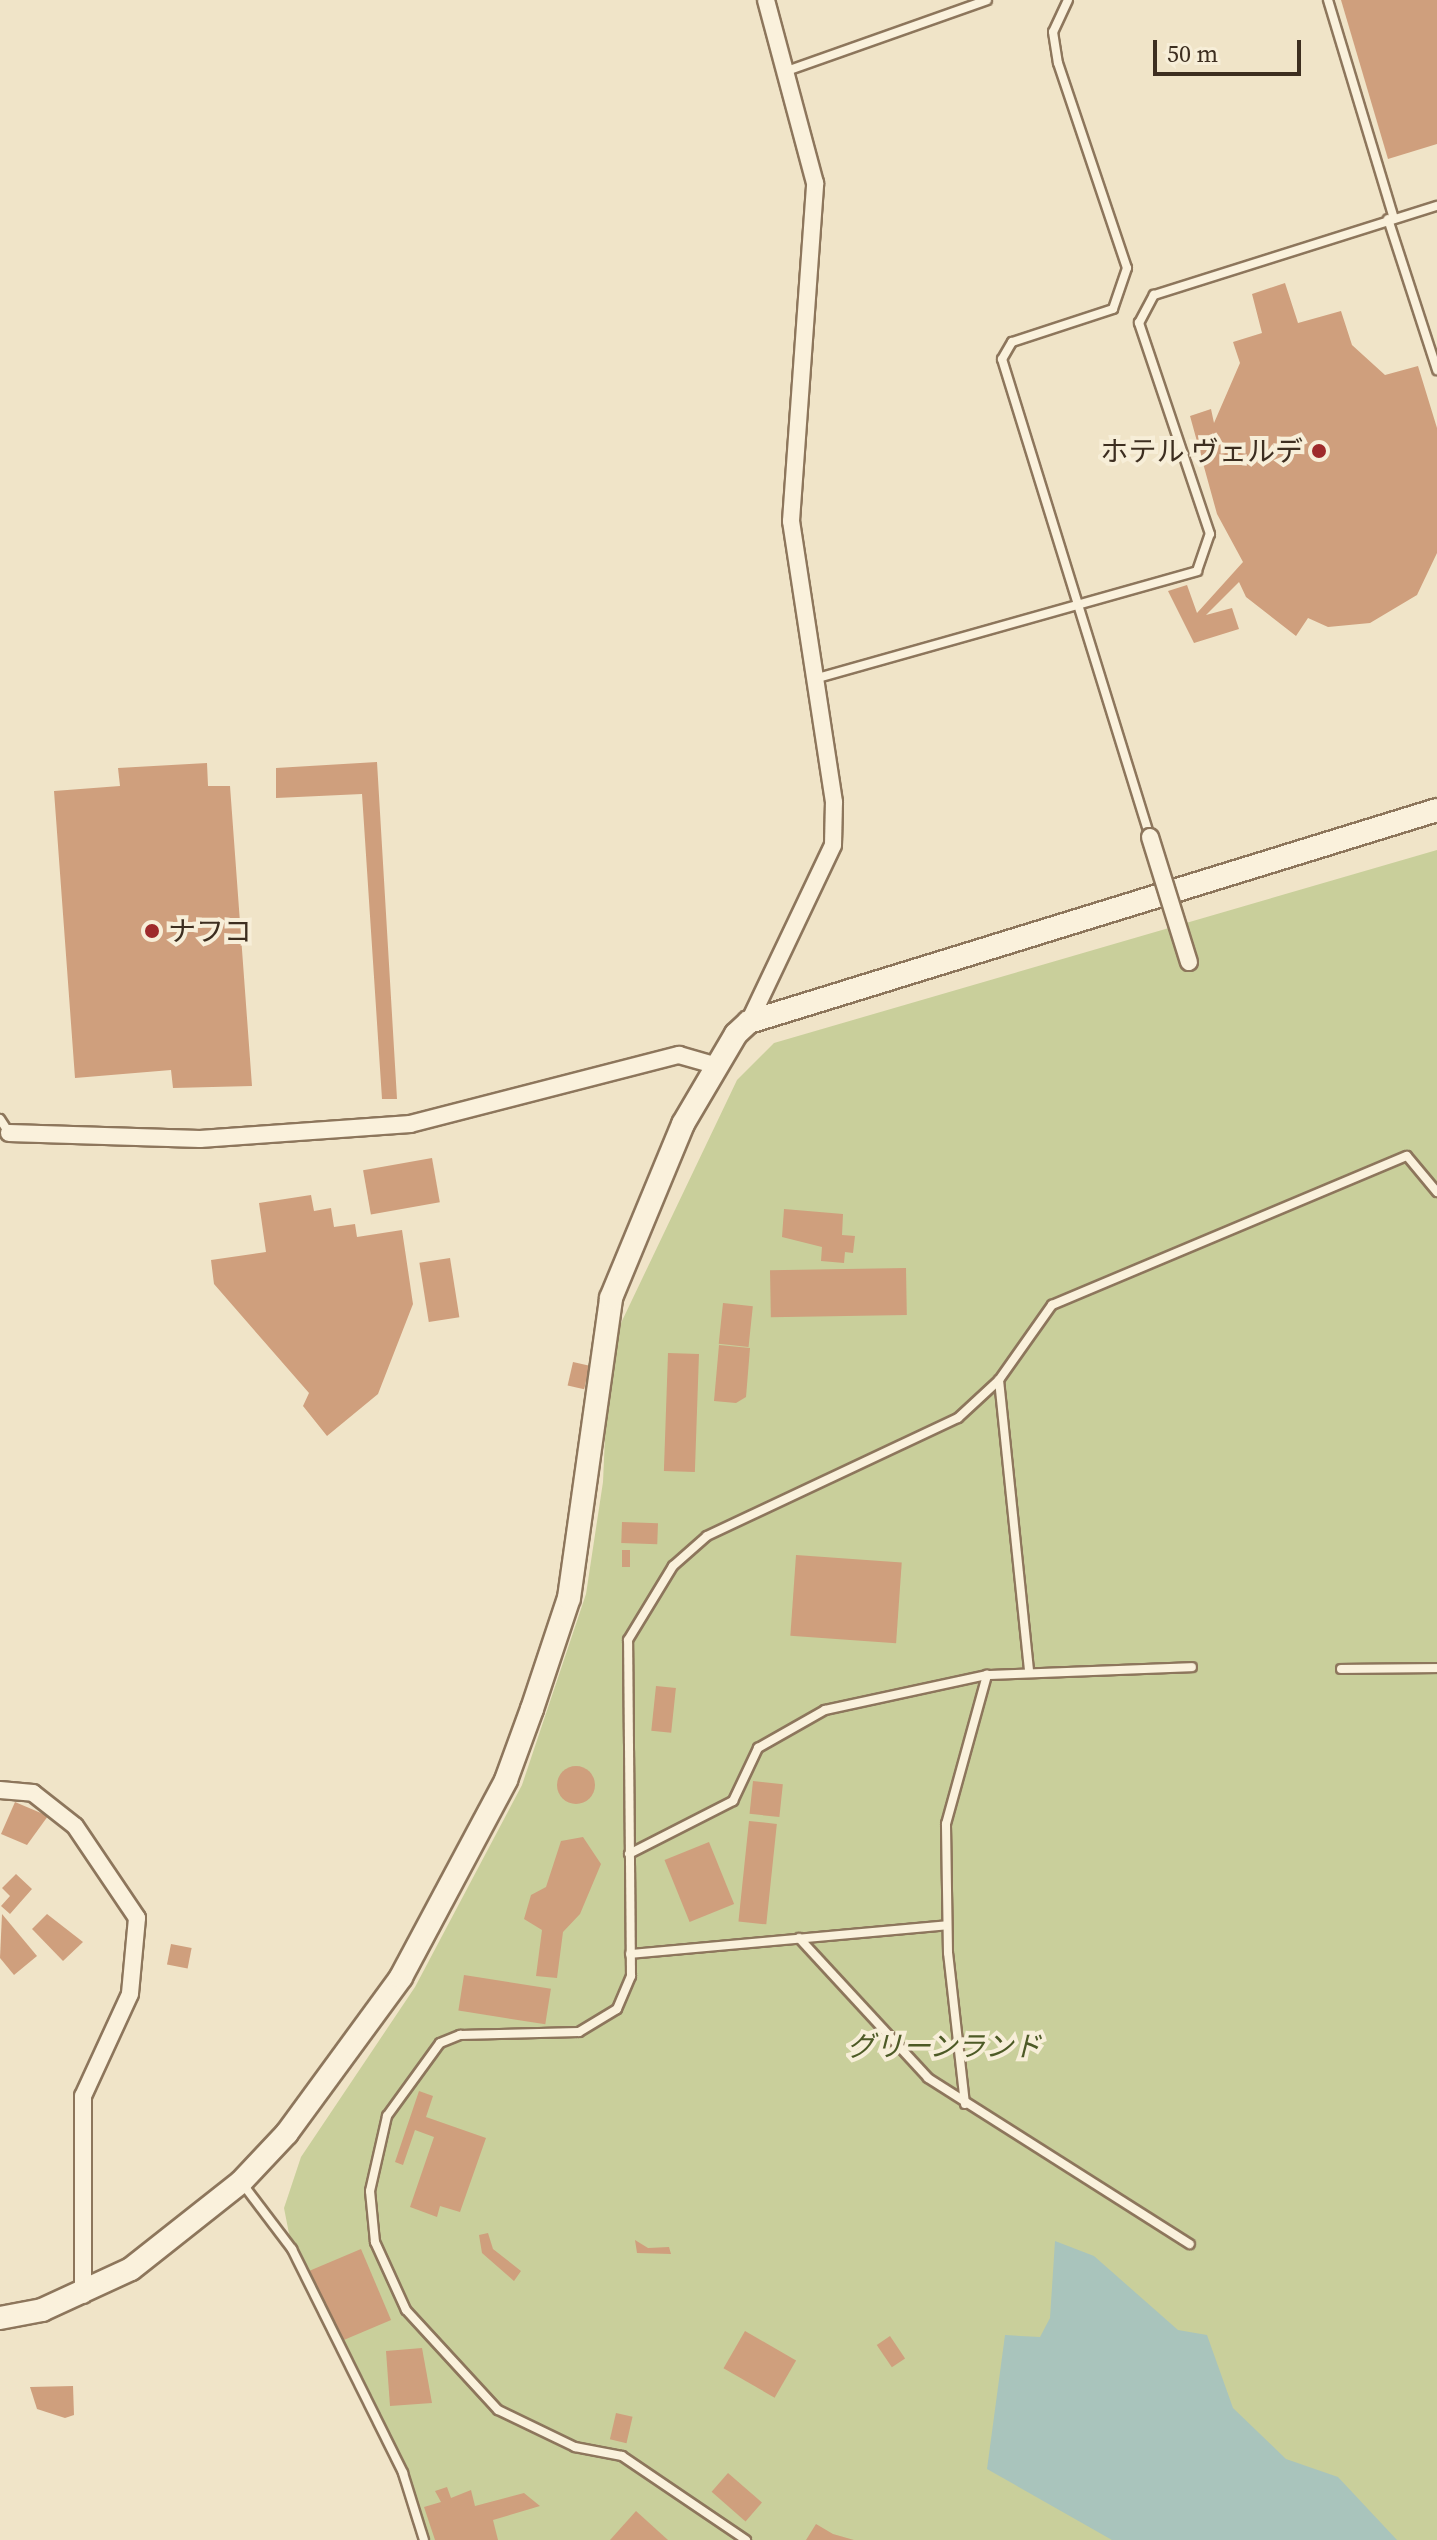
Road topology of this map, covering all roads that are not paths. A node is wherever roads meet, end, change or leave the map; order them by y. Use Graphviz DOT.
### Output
graph roads {
  1 [pos="766,0"];
  2 [pos="987,0"];
  3 [pos="1068,0"];
  4 [pos="1328,0"];
  5 [pos="787,71"];
  6 [pos="1437,206"];
  7 [pos="1391,219"];
  8 [pos="1437,370"];
  9 [pos="1077,606"];
  10 [pos="813,679"];
  11 [pos="1437,810"];
  12 [pos="1150,837"];
  13 [pos="1189,962"];
  14 [pos="749,1022"];
  15 [pos="714,1065"];
  16 [pos="4,1126"];
  17 [pos="1437,1192"];
  18 [pos="999,1380"];
  19 [pos="1192,1667"];
  20 [pos="1437,1668"];
  21 [pos="1341,1669"];
  22 [pos="1029,1671"];
  23 [pos="987,1675"];
  24 [pos="0,1790"];
  25 [pos="629,1854"];
  26 [pos="946,1925"];
  27 [pos="799,1938"];
  28 [pos="630,1954"];
  29 [pos="965,2104"];
  30 [pos="241,2182"];
  31 [pos="1190,2244"];
  32 [pos="83,2295"];
  33 [pos="0,2318"];
  34 [pos="424,2540"];
  35 [pos="746,2540"];
  1 -- 5 [label="street"];
  2 -- 5 [label="lane"];
  3 -- 9 [label="lane"];
  4 -- 7 [label="lane"];
  5 -- 10 [label="street"];
  6 -- 7 [label="lane"];
  7 -- 8 [label="lane"];
  7 -- 9 [label="lane"];
  9 -- 10 [label="lane"];
  9 -- 12 [label="lane"];
  10 -- 14 [label="street"];
  11 -- 14 [label="street"];
  12 -- 13 [label="street, bridge"];
  14 -- 15 [label="street"];
  15 -- 16 [label="street"];
  15 -- 30 [label="street"];
  17 -- 18 [label="lane"];
  18 -- 22 [label="lane"];
  18 -- 25 [label="lane"];
  19 -- 22 [label="lane"];
  20 -- 21 [label="lane"];
  22 -- 23 [label="lane"];
  23 -- 25 [label="lane"];
  23 -- 26 [label="lane"];
  24 -- 32 [label="street"];
  25 -- 28 [label="lane"];
  26 -- 27 [label="lane"];
  26 -- 29 [label="lane"];
  27 -- 28 [label="lane"];
  27 -- 29 [label="lane"];
  28 -- 35 [label="lane"];
  29 -- 31 [label="lane"];
  30 -- 32 [label="street"];
  30 -- 34 [label="lane"];
  32 -- 33 [label="street"];
}
